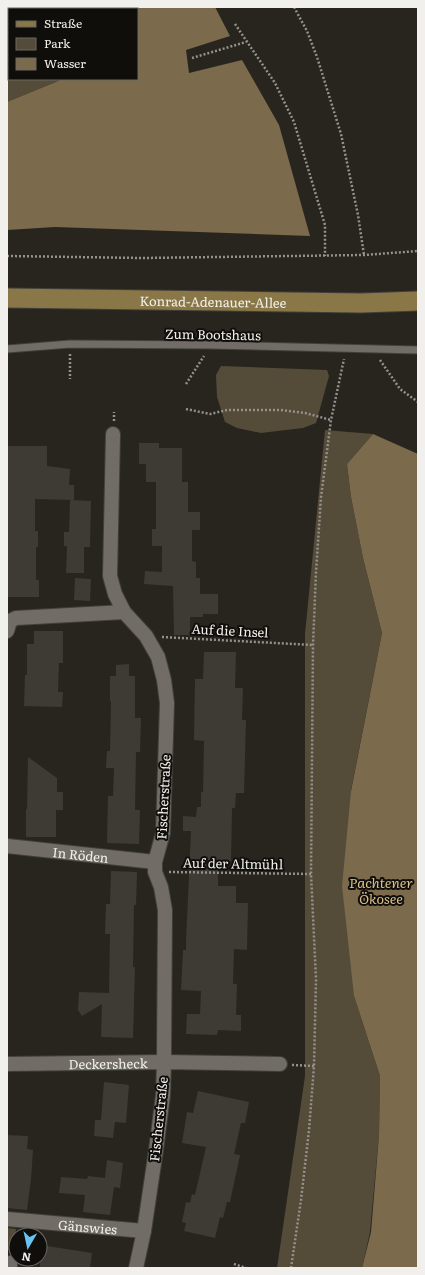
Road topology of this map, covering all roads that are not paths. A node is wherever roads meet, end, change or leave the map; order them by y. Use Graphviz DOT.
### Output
graph roads {
  1 [pos="7,298"];
  2 [pos="418,301"];
  3 [pos="7,348"];
  4 [pos="418,350"];
  5 [pos="113,434"];
  6 [pos="124,612"];
  7 [pos="7,631"];
  8 [pos="7,846"];
  9 [pos="155,867"];
  10 [pos="164,1062"];
  11 [pos="7,1064"];
  12 [pos="284,1064"];
  13 [pos="7,1219"];
  14 [pos="144,1232"];
  15 [pos="136,1268"];
  1 -- 2 [label="street, Konrad-Adenauer-Allee"];
  3 -- 4 [label="lane, Zum Bootshaus"];
  5 -- 6 [label="street, Fischerstraße"];
  6 -- 7 [label="street"];
  6 -- 9 [label="street, Fischerstraße"];
  8 -- 9 [label="street, In Röden"];
  9 -- 10 [label="street, Fischerstraße"];
  10 -- 11 [label="street, Deckersheck"];
  10 -- 12 [label="street, Deckersheck"];
  10 -- 14 [label="street, Fischerstraße"];
  13 -- 14 [label="street, Gänswies"];
  14 -- 15 [label="street, Fischerstraße"];
}
